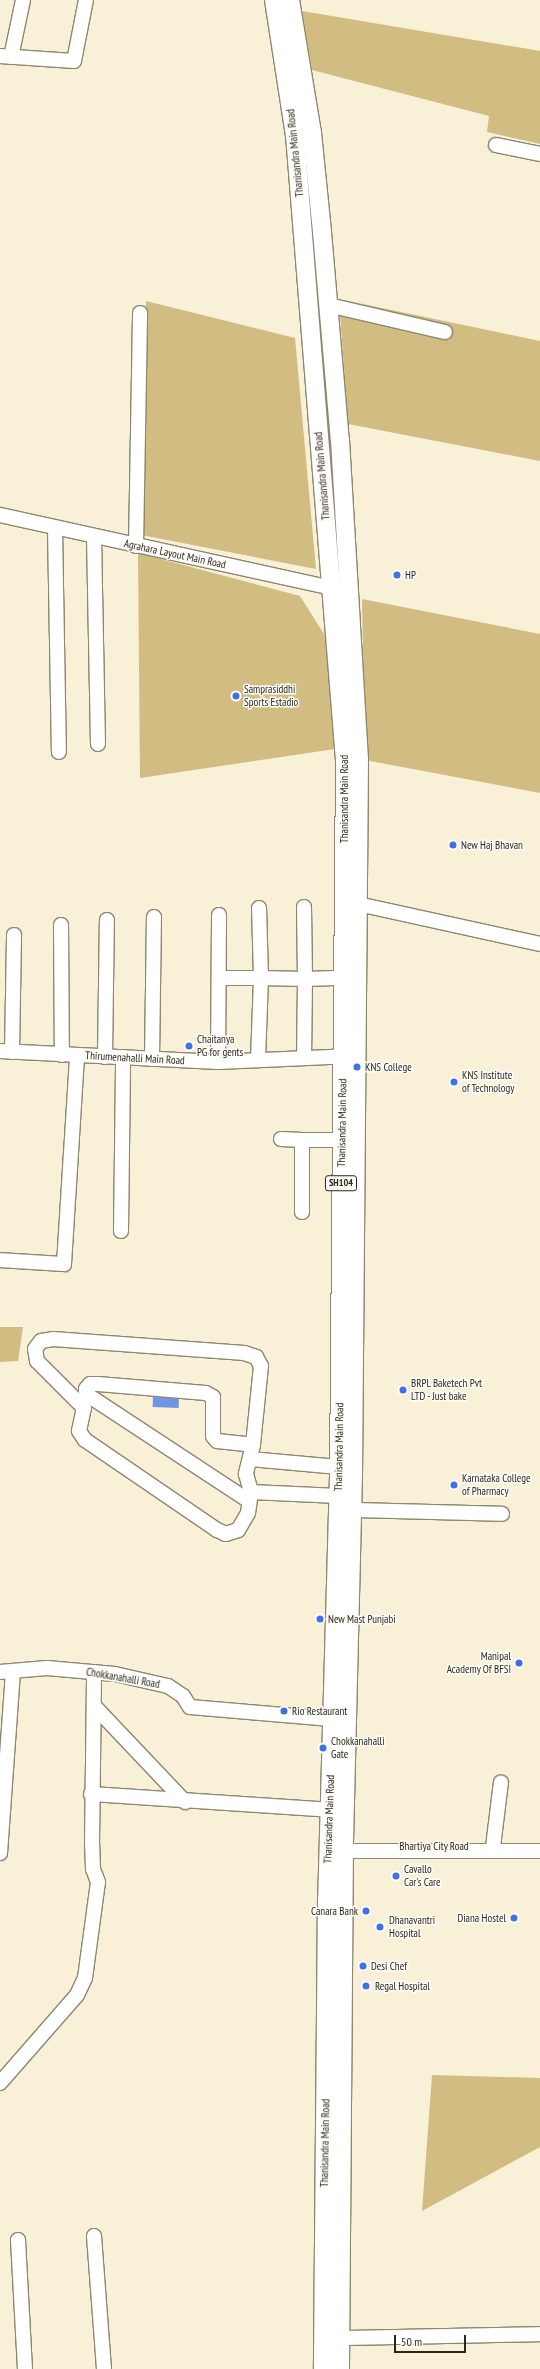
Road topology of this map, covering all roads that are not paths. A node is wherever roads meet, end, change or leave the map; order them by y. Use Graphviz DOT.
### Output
graph roads {
  1 [pos="23,0"];
  2 [pos="86,0"];
  3 [pos="274,0"];
  4 [pos="290,0"];
  5 [pos="6,56"];
  6 [pos="496,145"];
  7 [pos="540,154"];
  8 [pos="328,305"];
  9 [pos="140,313"];
  10 [pos="445,332"];
  11 [pos="0,515"];
  12 [pos="55,528"];
  13 [pos="94,536"];
  14 [pos="136,546"];
  15 [pos="333,588"];
  16 [pos="350,592"];
  17 [pos="98,744"];
  18 [pos="59,752"];
  19 [pos="358,904"];
  20 [pos="304,907"];
  21 [pos="259,908"];
  22 [pos="219,915"];
  23 [pos="154,917"];
  24 [pos="107,920"];
  25 [pos="61,925"];
  26 [pos="14,935"];
  27 [pos="540,944"];
  28 [pos="219,978"];
  29 [pos="261,978"];
  30 [pos="343,978"];
  31 [pos="305,979"];
  32 [pos="6,1052"];
  33 [pos="62,1055"];
  34 [pos="77,1055"];
  35 [pos="350,1056"];
  36 [pos="105,1057"];
  37 [pos="123,1058"];
  38 [pos="304,1058"];
  39 [pos="152,1059"];
  40 [pos="258,1060"];
  41 [pos="218,1062"];
  42 [pos="281,1139"];
  43 [pos="302,1140"];
  44 [pos="341,1140"];
  45 [pos="302,1212"];
  46 [pos="121,1231"];
  47 [pos="0,1260"];
  48 [pos="253,1445"];
  49 [pos="250,1459"];
  50 [pos="339,1467"];
  51 [pos="338,1496"];
  52 [pos="250,1497"];
  53 [pos="353,1510"];
  54 [pos="502,1514"];
  55 [pos="6,1671"];
  56 [pos="94,1672"];
  57 [pos="95,1708"];
  58 [pos="340,1720"];
  59 [pos="501,1782"];
  60 [pos="91,1794"];
  61 [pos="185,1802"];
  62 [pos="329,1810"];
  63 [pos="493,1846"];
  64 [pos="540,1846"];
  65 [pos="336,1848"];
  66 [pos="540,1851"];
  67 [pos="0,1853"];
  68 [pos="0,2084"];
  69 [pos="94,2236"];
  70 [pos="18,2240"];
  71 [pos="540,2334"];
  72 [pos="340,2338"];
  73 [pos="25,2369"];
  74 [pos="104,2369"];
  75 [pos="323,2369"];
  76 [pos="340,2369"];
  1 -- 5 [label="street"];
  2 -- 5 [label="street"];
  3 -- 15 [label="main road, Thanisandra Main Road / SH104"];
  4 -- 8 [label="main road, Thanisandra Main Road / SH104"];
  6 -- 7 [label="street"];
  8 -- 10 [label="street"];
  8 -- 16 [label="main road, Thanisandra Main Road / SH104"];
  9 -- 14 [label="street"];
  11 -- 12 [label="street, Agrahara Layout Main Road"];
  12 -- 13 [label="street, Agrahara Layout Main Road"];
  12 -- 18 [label="street"];
  13 -- 14 [label="street, Agrahara Layout Main Road"];
  13 -- 17 [label="street"];
  14 -- 15 [label="street, Agrahara Layout Main Road"];
  15 -- 16 [label="street, Agrahara Layout Main Road"];
  15 -- 30 [label="main road, Thanisandra Main Road / SH104"];
  16 -- 19 [label="main road, Thanisandra Main Road / SH104"];
  19 -- 27 [label="street"];
  19 -- 35 [label="main road, Thanisandra Main Road / SH104"];
  20 -- 31 [label="street"];
  21 -- 29 [label="street"];
  22 -- 28 [label="street"];
  23 -- 39 [label="street"];
  24 -- 36 [label="street"];
  25 -- 33 [label="street"];
  26 -- 32 [label="street"];
  28 -- 29 [label="street"];
  28 -- 41 [label="street"];
  29 -- 31 [label="street"];
  29 -- 40 [label="street"];
  30 -- 31 [label="street"];
  30 -- 35 [label="main road, Thanisandra Main Road / SH104"];
  31 -- 38 [label="street"];
  32 -- 33 [label="street, Thirumenahalli Main Road"];
  33 -- 34 [label="street, Thirumenahalli Main Road"];
  34 -- 36 [label="street, Thirumenahalli Main Road"];
  34 -- 47 [label="street"];
  35 -- 38 [label="street, Thirumenahalli Main Road"];
  35 -- 44 [label="main road, Thanisandra Main Road / SH104"];
  35 -- 53 [label="main road, Thanisandra Main Road / SH104"];
  36 -- 37 [label="street, Thirumenahalli Main Road"];
  37 -- 39 [label="street, Thirumenahalli Main Road"];
  37 -- 46 [label="street"];
  38 -- 40 [label="street, Thirumenahalli Main Road"];
  39 -- 41 [label="street, Thirumenahalli Main Road"];
  40 -- 41 [label="street, Thirumenahalli Main Road"];
  42 -- 43 [label="street"];
  43 -- 44 [label="street"];
  43 -- 45 [label="street"];
  44 -- 50 [label="main road, Thanisandra Main Road / SH104"];
  48 -- 49 [label="street"];
  48 -- 52 [label="street"];
  48 -- 52 [label="street"];
  49 -- 50 [label="street"];
  49 -- 52 [label="street"];
  50 -- 51 [label="main road, Thanisandra Main Road / SH104"];
  51 -- 52 [label="street"];
  51 -- 58 [label="main road, Thanisandra Main Road / SH104"];
  53 -- 54 [label="street"];
  53 -- 58 [label="main road, Thanisandra Main Road / SH104"];
  55 -- 56 [label="street, Chokkanahalli Road"];
  55 -- 67 [label="street"];
  56 -- 57 [label="street"];
  56 -- 58 [label="street, Chokkanahalli Road"];
  57 -- 60 [label="street"];
  57 -- 61 [label="street"];
  58 -- 62 [label="main road, Thanisandra Main Road / SH104"];
  58 -- 65 [label="main road, Thanisandra Main Road / SH104"];
  59 -- 63 [label="street"];
  60 -- 61 [label="street"];
  60 -- 68 [label="street"];
  61 -- 62 [label="street"];
  62 -- 65 [label="main road, Thanisandra Main Road / SH104"];
  63 -- 64 [label="street, Bhartiya City Road"];
  63 -- 65 [label="street, Bhartiya City Road"];
  65 -- 66 [label="street, Bhartiya City Road"];
  65 -- 72 [label="main road, Thanisandra Main Road / SH104"];
  65 -- 75 [label="main road, Thanisandra Main Road / SH104"];
  69 -- 74 [label="street"];
  70 -- 73 [label="street"];
  71 -- 72 [label="street"];
  72 -- 76 [label="main road, Thanisandra Main Road / SH104"];
}
